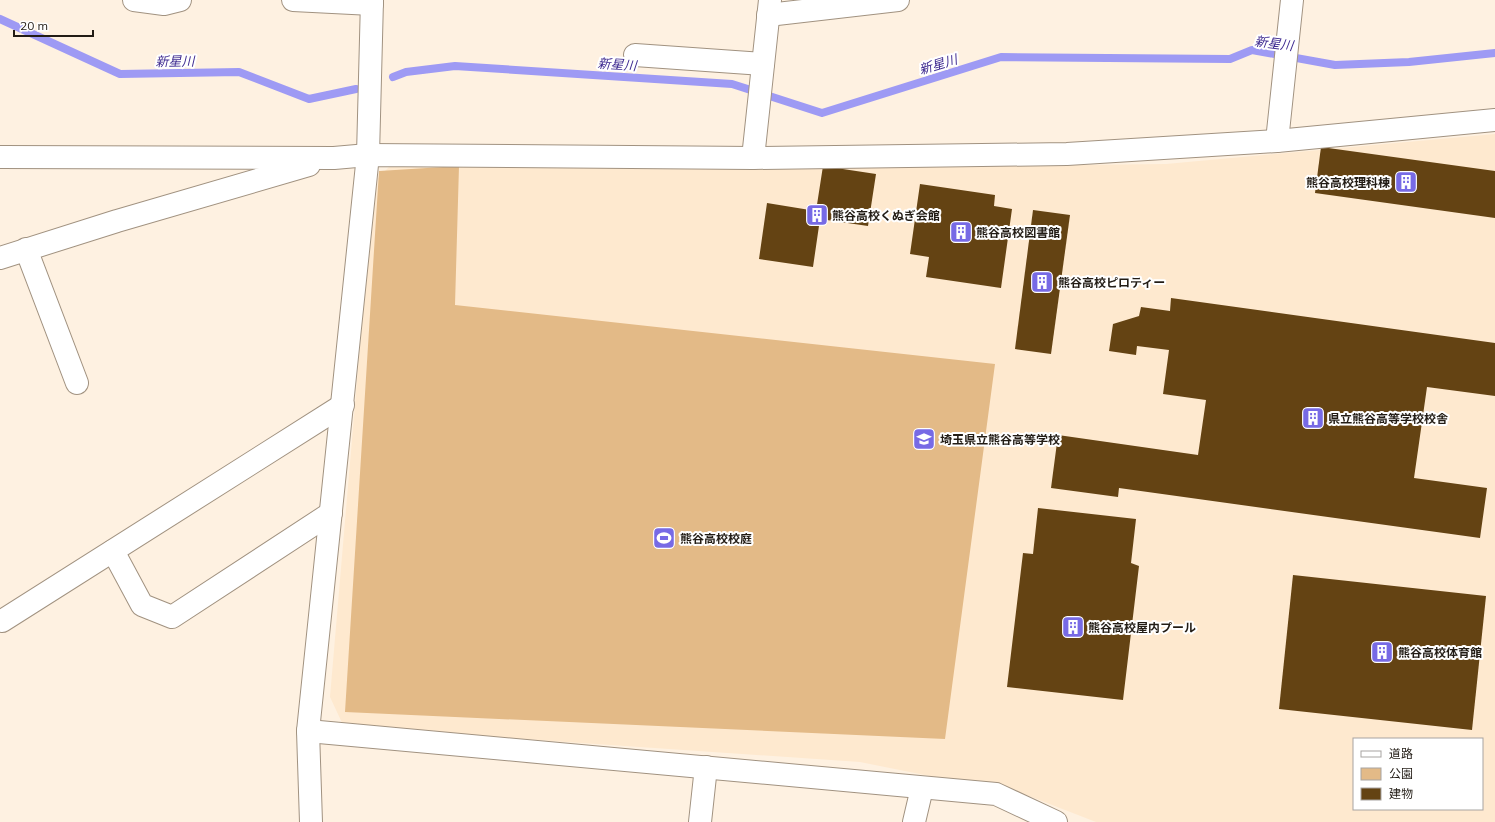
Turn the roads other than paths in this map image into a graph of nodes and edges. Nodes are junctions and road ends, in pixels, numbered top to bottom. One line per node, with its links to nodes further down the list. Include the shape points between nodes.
1 (134, 0): 2 (street, via 164,4)
2 (180, 0)
3 (293, 0): 6 (street)
4 (898, 0): 7 (street)
5 (1292, 0): 11 (street)
6 (372, 2): 12 (street)
7 (769, 7): 9 (street)
8 (635, 55): 9 (street)
9 (762, 69): 15 (street)
10 (1495, 120): 11 (street)
11 (1277, 141): 15 (street, via 1067,154)
12 (368, 155): 14 (street); 15 (street); 19 (street)
13 (0, 157): 14 (street)
14 (334, 158): 16 (street)
15 (753, 158)
16 (26, 250): 17 (street); 18 (street)
17 (0, 258)
18 (77, 383)
19 (343, 405): 20 (street); 21 (street)
20 (331, 513): 21 (street, via 172,617 142,605); 23 (street)
21 (113, 551): 22 (street)
22 (2, 621)
23 (308, 731): 24 (street); 26 (street)
24 (706, 767): 25 (street); 27 (street)
25 (922, 788): 28 (street); 29 (street, via 996,794)
26 (311, 822)
27 (700, 822)
28 (914, 822)
29 (1056, 822)

